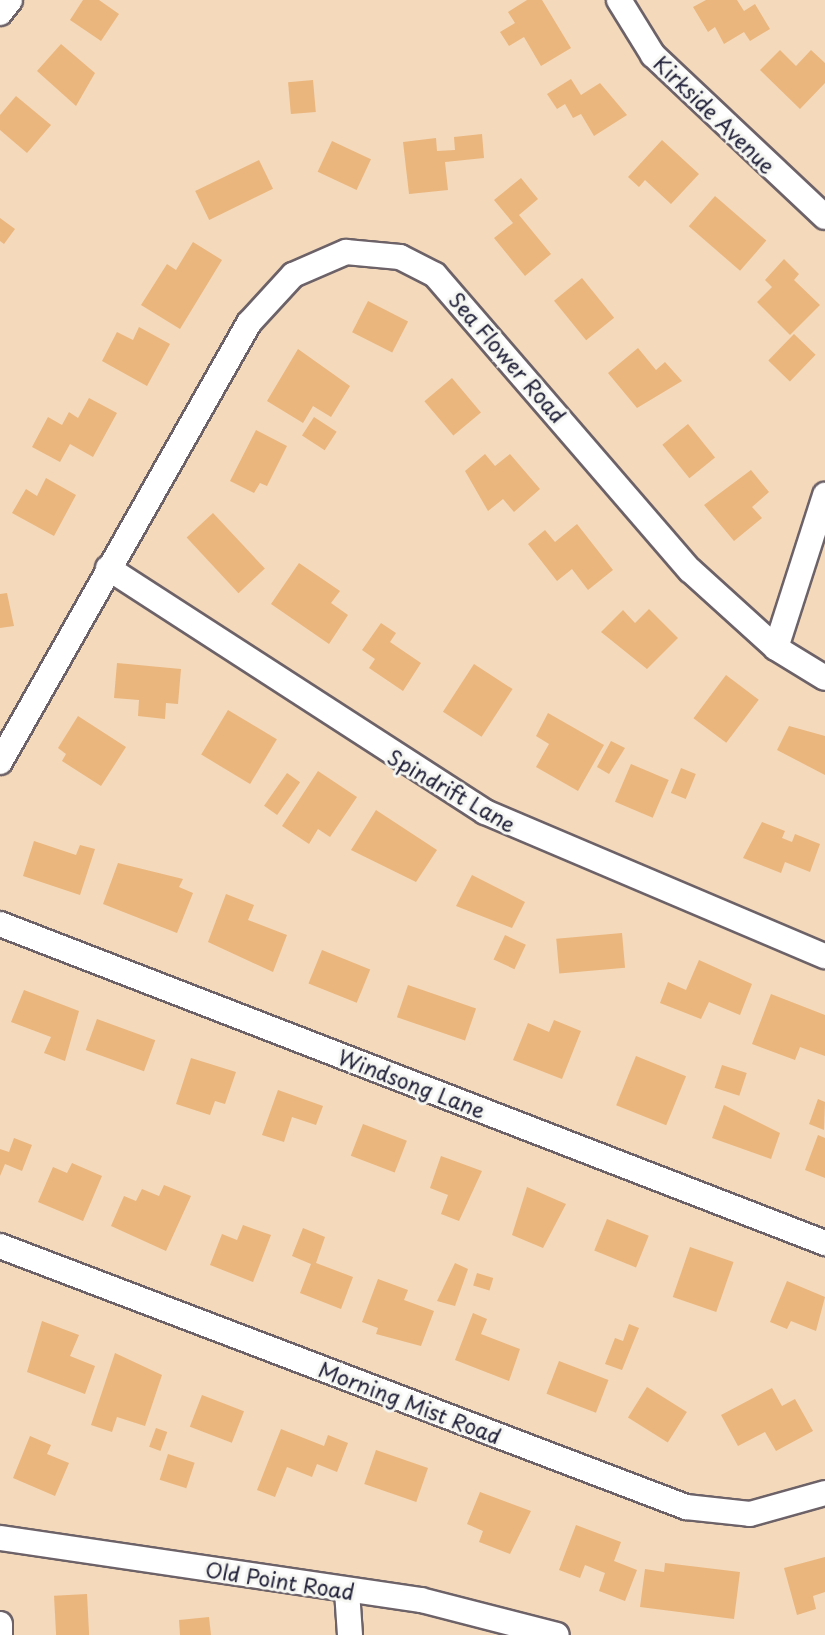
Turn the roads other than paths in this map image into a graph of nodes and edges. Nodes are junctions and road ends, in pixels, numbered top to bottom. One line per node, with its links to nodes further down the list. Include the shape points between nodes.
1 (10, 0): 3 (street)
2 (619, 0): 4 (street, Kirkside Avenue, via 653,55)
3 (0, 13)
4 (825, 217)
5 (825, 495): 7 (street)
6 (108, 568): 7 (street, Sea Flower Road, via 266,299 310,264 346,252 373,251 424,269 466,305 690,570); 9 (street, Sea Flower Road); 12 (street, Spindrift Lane, via 485,812)
7 (776, 649): 8 (street, Sea Flower Road)
8 (825, 678)
9 (10, 723): 10 (street, Sea Flower Road)
10 (0, 762)
11 (0, 924): 13 (street, Windsong Lane)
12 (825, 956)
13 (825, 1243)
14 (0, 1246): 15 (street, Morning Mist Road, via 686,1507 771,1512)
15 (825, 1493)
16 (0, 1538): 17 (street, Old Point Road)
17 (347, 1591): 20 (street); 21 (street, Old Point Road, via 421,1601)
18 (0, 1624): 19 (street)
19 (1, 1635)
20 (350, 1635)
21 (557, 1635)

